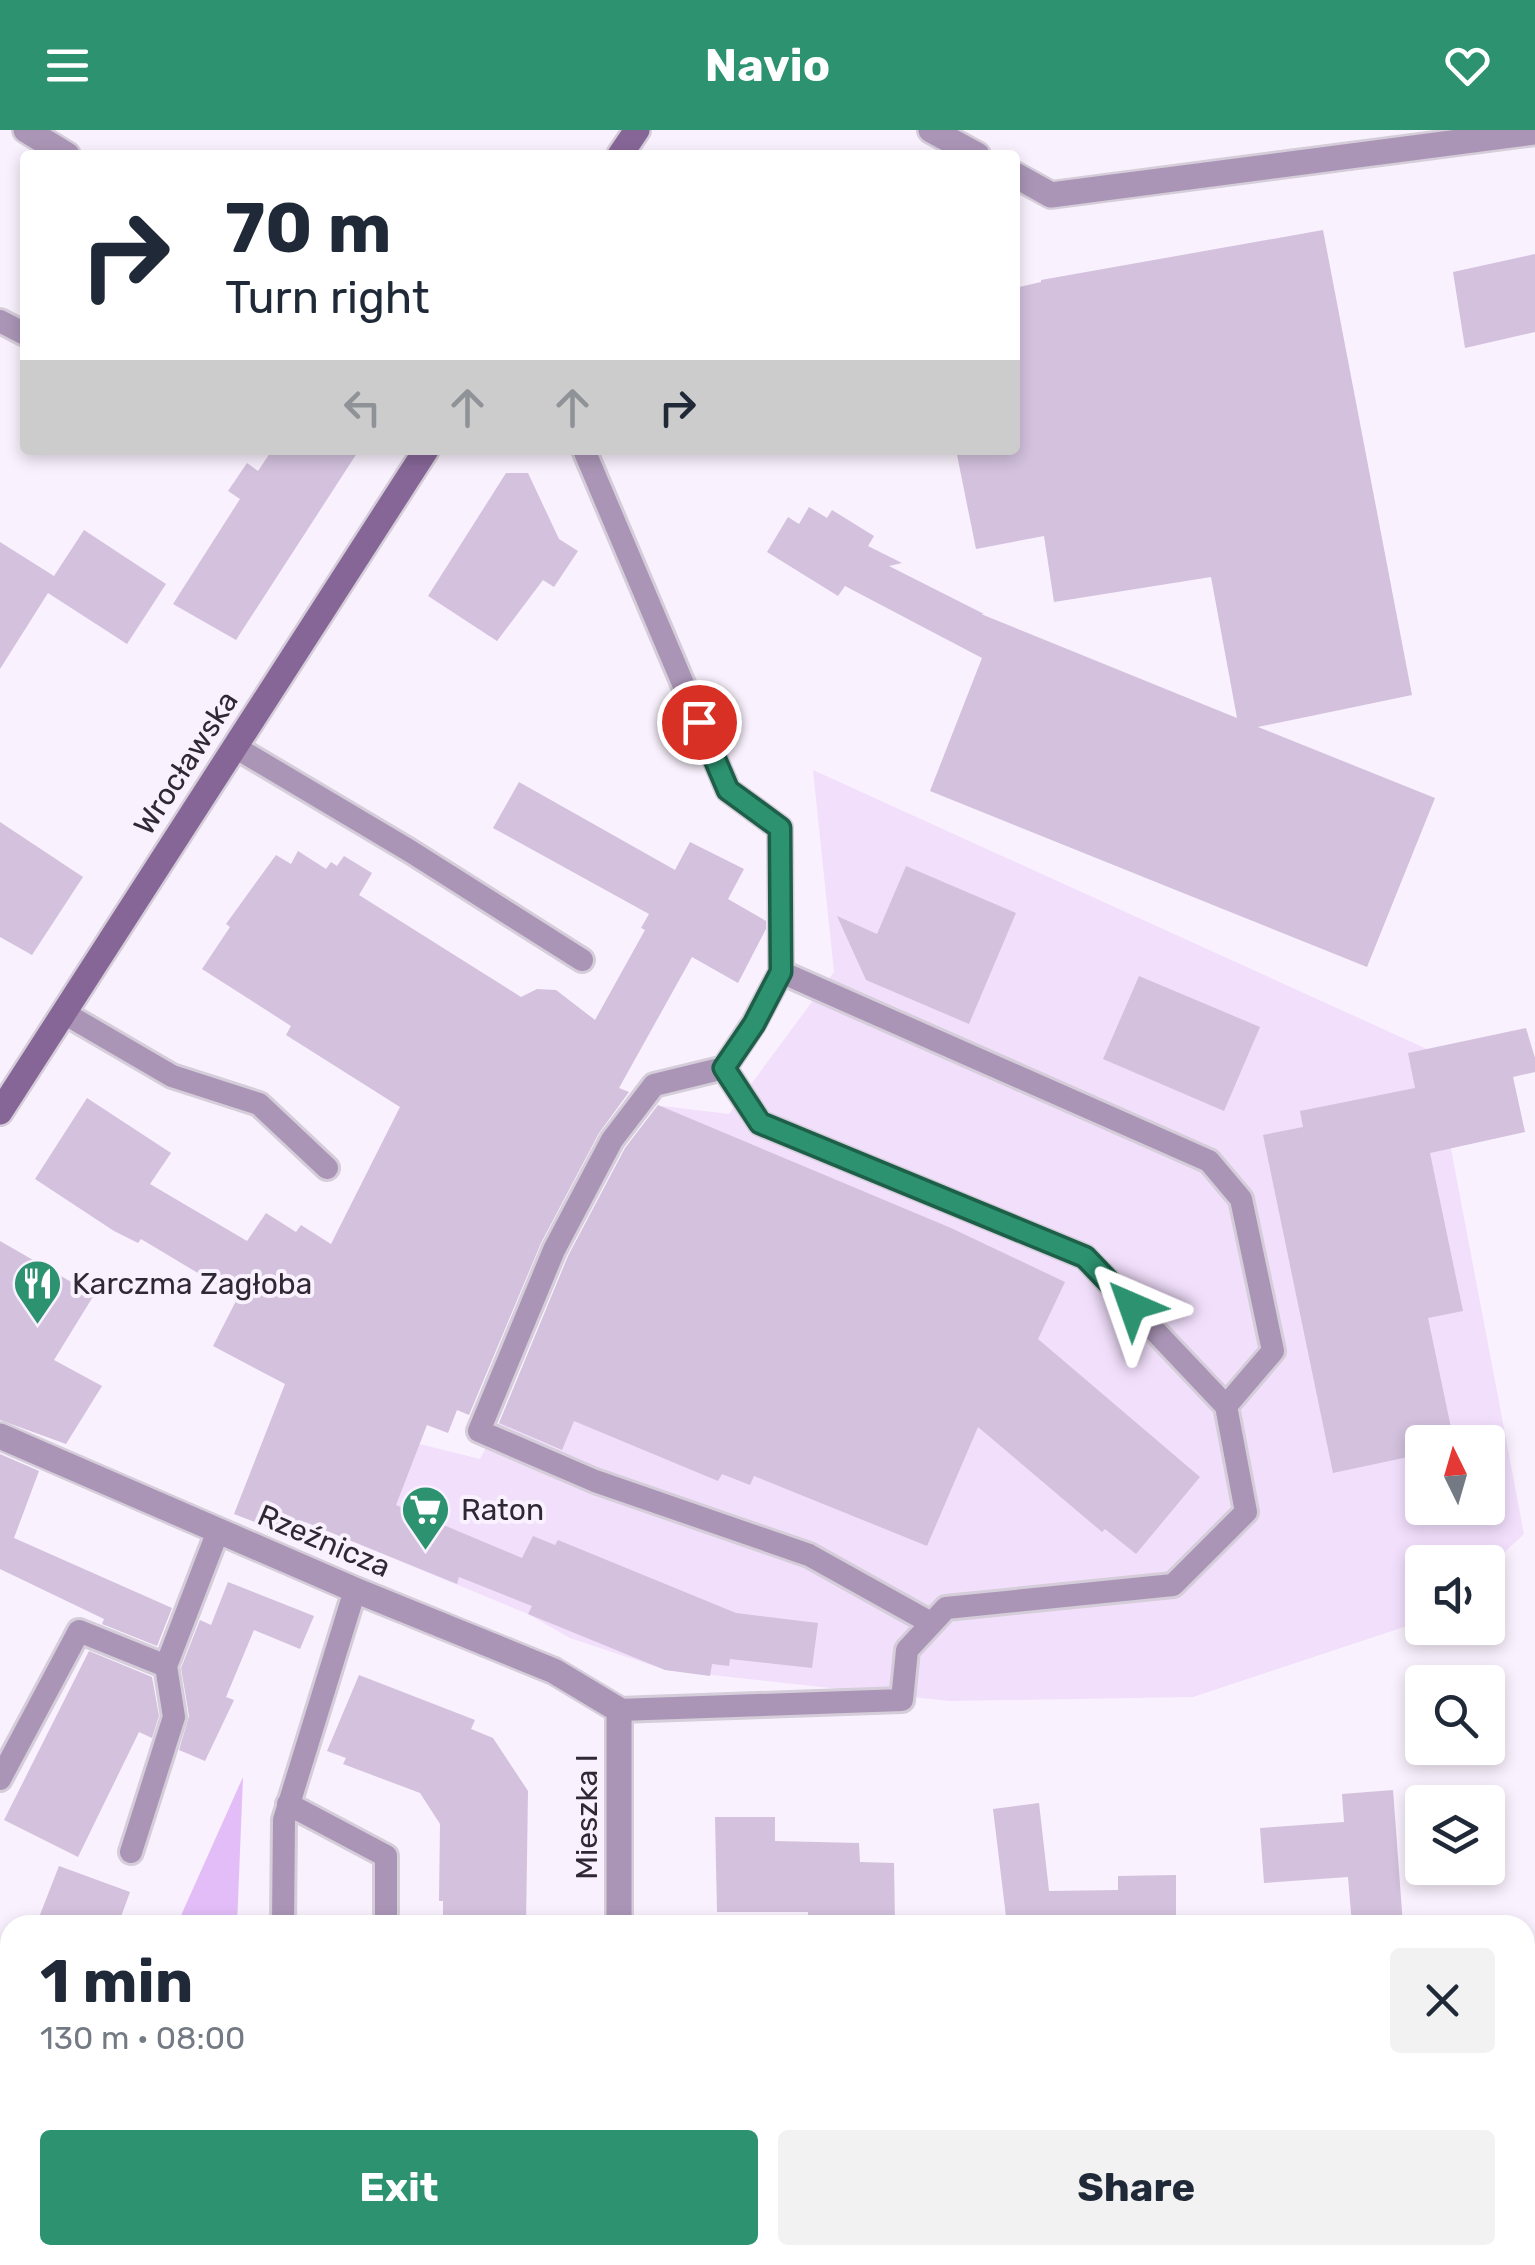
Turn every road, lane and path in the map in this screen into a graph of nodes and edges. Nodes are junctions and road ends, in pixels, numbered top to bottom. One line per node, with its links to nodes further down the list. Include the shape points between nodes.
1 (26, 130): 4 (street)
2 (931, 130): 5 (street)
3 (1535, 132): 6 (street, via 1051,195)
4 (59, 150)
5 (969, 150)
6 (1020, 178)
7 (423, 455): 9 (main road, Wrocławska)
8 (586, 455): 11 (lane, via 728,790 780,828)
9 (235, 747): 10 (lane); 12 (main road, Wrocławska)
10 (582, 960)
11 (781, 972): 13 (lane); 16 (lane, via 1209,1161 1241,1200 1273,1351)
12 (64, 1013): 14 (main road, Wrocławska); 15 (lane, via 172,1076 258,1104)
13 (724, 1068): 16 (lane, via 760,1123 1085,1257); 20 (lane, via 654,1085 612,1140 554,1250 479,1430 594,1480 809,1555)
14 (0, 1112)
15 (326, 1168)
16 (1226, 1406): 20 (lane, via 1246,1512 1173,1585 946,1608)
17 (0, 1436): 18 (street, Rzeźnicza)
18 (218, 1531): 19 (street, Rzeźnicza); 21 (lane)
19 (354, 1590): 22 (street, Rzeźnicza, via 554,1671); 24 (lane)
20 (931, 1623): 22 (lane, via 907,1650 902,1700)
21 (166, 1666): 23 (lane, via 78,1631); 25 (lane, via 174,1717)
22 (619, 1710): 28 (street, Mieszka I)
23 (0, 1779)
24 (288, 1804): 26 (lane); 27 (lane, via 386,1856)
25 (131, 1852)
26 (283, 1915)
27 (386, 1915)
28 (619, 1915)

